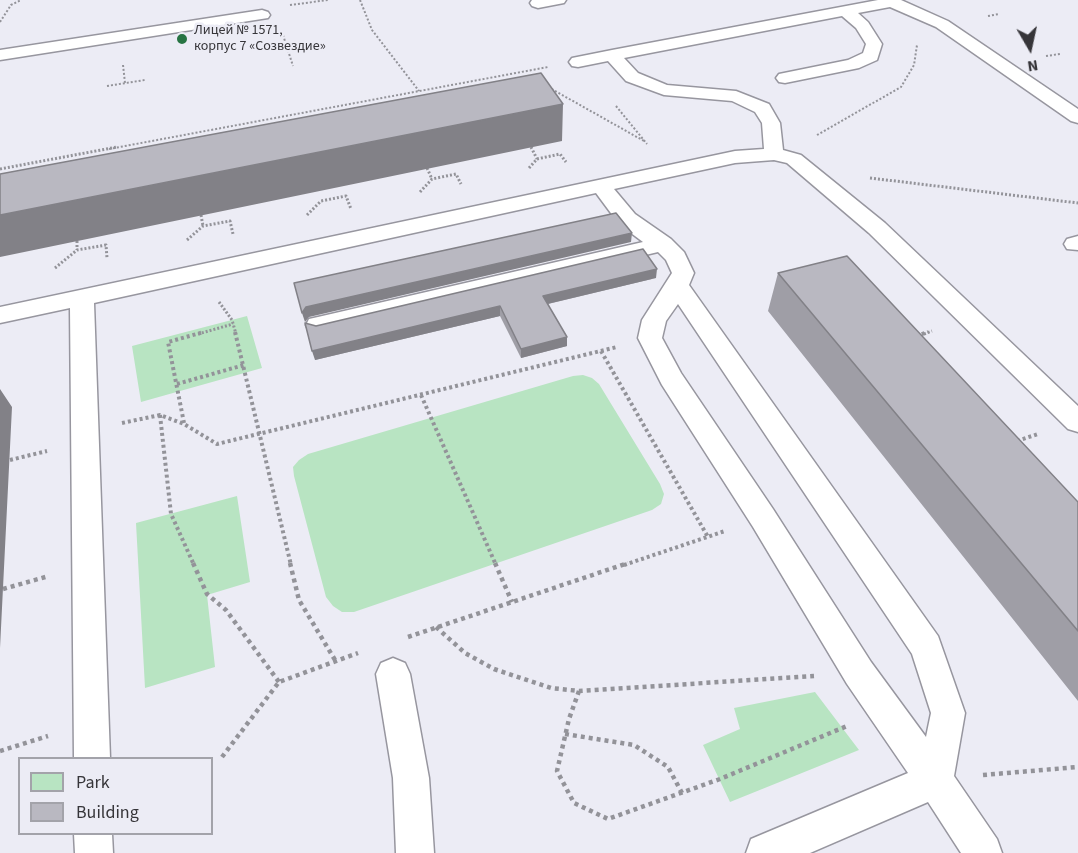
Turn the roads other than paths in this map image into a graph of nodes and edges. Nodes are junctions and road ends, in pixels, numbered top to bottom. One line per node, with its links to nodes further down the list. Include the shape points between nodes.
1 (558, 0): 3 (lane)
2 (889, 1): 4 (lane); 10 (lane, via 942,24)
3 (538, 3)
4 (846, 10): 7 (lane); 9 (lane, via 874,44 871,56 853,64)
5 (262, 15): 6 (lane)
6 (0, 55)
7 (612, 55): 8 (lane); 11 (lane, via 632,77 664,90 736,96 762,108 771,123)
8 (578, 62)
9 (785, 78)
10 (1078, 117)
11 (774, 154): 12 (lane, via 735,158); 18 (lane, via 794,159 877,228)
12 (601, 186): 13 (lane, via 627,219); 15 (lane)
13 (663, 244): 14 (lane, via 676,257 683,273); 17 (lane)
14 (677, 285): 21 (lane, via 926,647 948,713); 21 (lane, via 654,320 650,338 671,378 860,673)
15 (82, 297): 16 (lane); 20 (lane)
16 (0, 315)
17 (318, 325)
18 (1077, 422)
19 (381, 662): 24 (lane, via 411,778)
20 (92, 757)
21 (935, 780): 25 (lane); 26 (lane)
22 (93, 835): 23 (lane)
23 (94, 853)
24 (415, 853)
25 (765, 853)
26 (983, 853)

